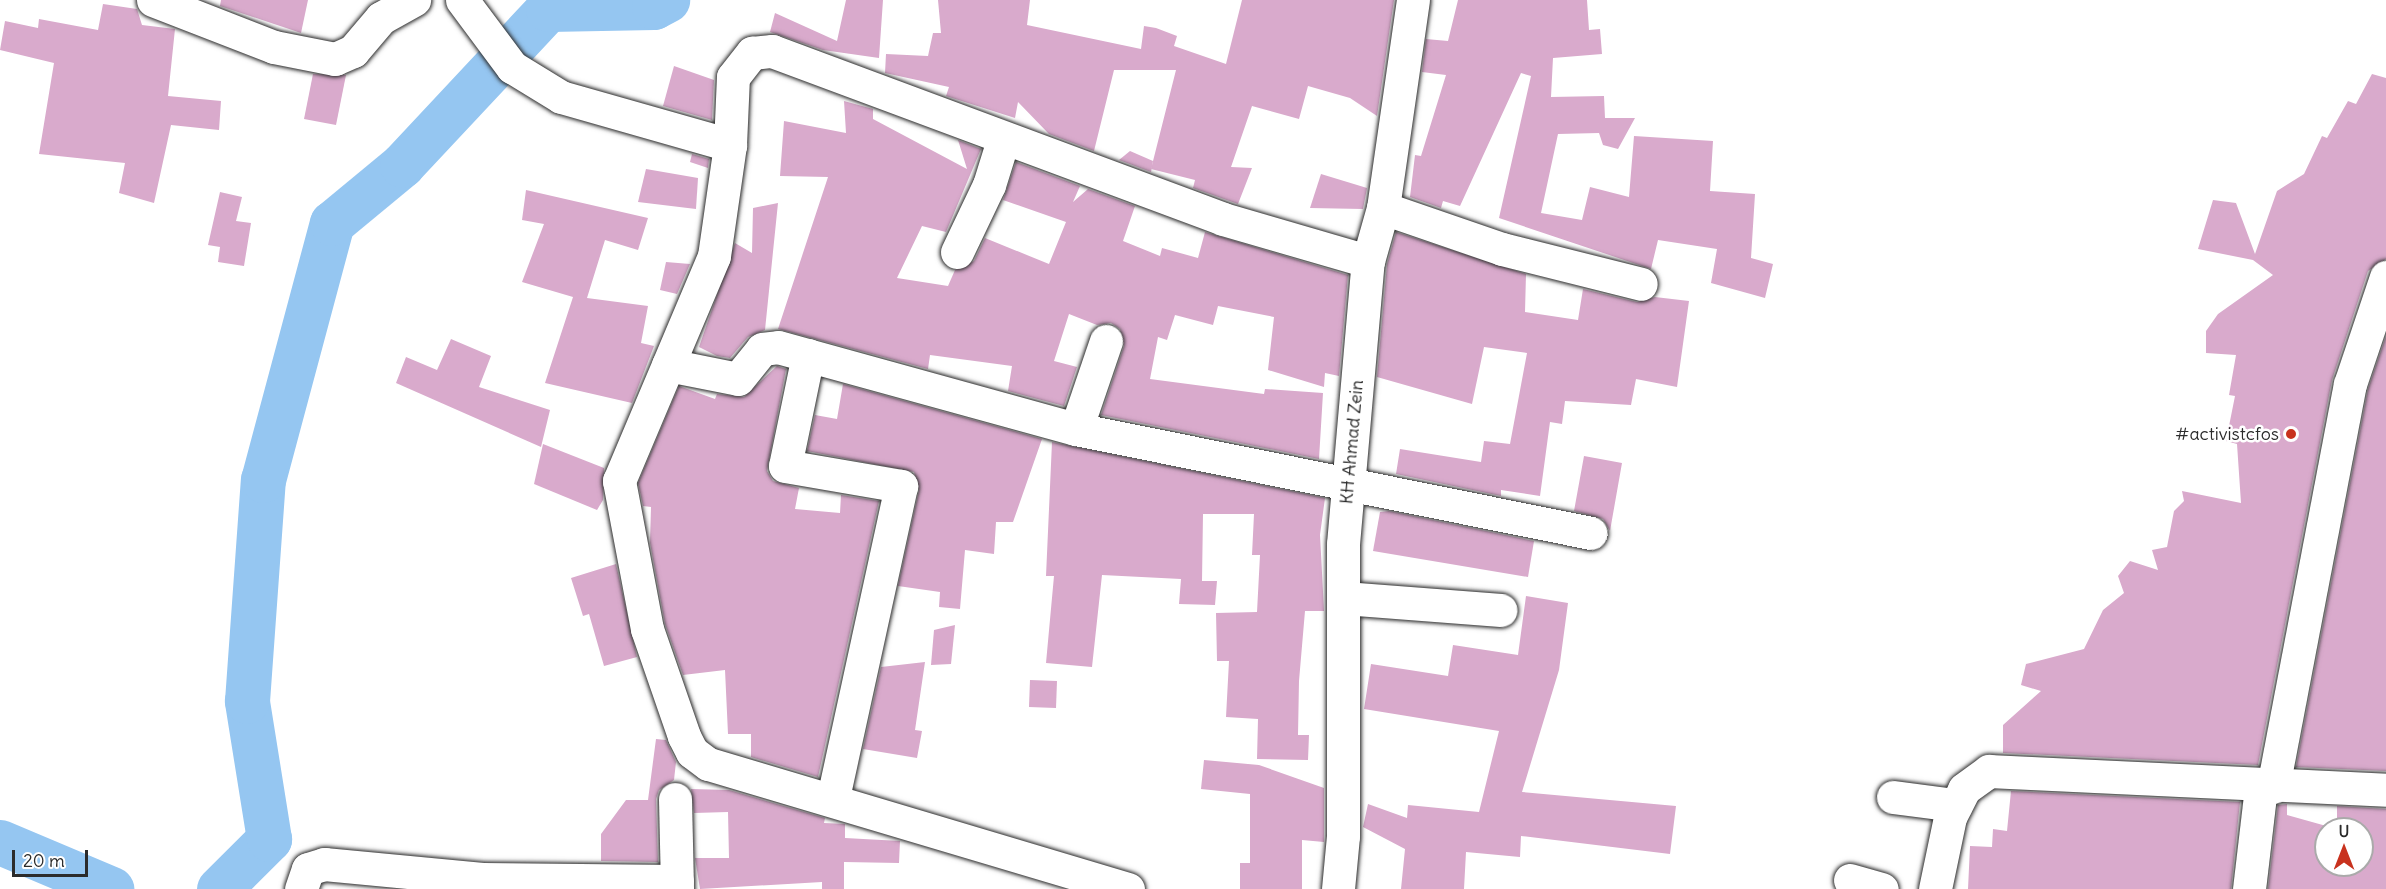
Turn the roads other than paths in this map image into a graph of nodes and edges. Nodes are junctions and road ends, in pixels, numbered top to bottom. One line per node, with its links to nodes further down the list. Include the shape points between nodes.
1 (153, 0): 2 (street, via 274,47 334,58 353,51 381,18)
2 (414, 0)
3 (1413, 0): 7 (street, KH Ahmad Zein)
4 (468, 6): 6 (street, via 512,67 584,107)
5 (1003, 140): 6 (street, via 772,51 752,54 732,78); 8 (street, via 989,185); 9 (street, via 1223,219)
6 (730, 145): 14 (street, via 714,256)
7 (1383, 208): 9 (street, KH Ahmad Zein); 11 (street, via 1502,249)
8 (957, 252)
9 (1368, 261): 16 (street, KH Ahmad Zein)
10 (2386, 277): 20 (street, via 2350,384)
11 (1641, 284)
12 (1106, 341): 15 (street)
13 (808, 355): 14 (street, via 769,346 738,379); 15 (street); 23 (street, via 785,466 901,486)
14 (668, 365): 23 (street, via 619,481 647,629 684,736 708,764)
15 (1076, 429): 16 (street)
16 (1348, 487): 17 (street); 18 (street, KH Ahmad Zein)
17 (1591, 533)
18 (1344, 598): 19 (street); 31 (street, KH Ahmad Zein)
19 (1501, 610)
20 (2267, 787): 21 (street); 25 (street, via 2017,768 1989,771 1964,789); 34 (street)
21 (2386, 790)
22 (1893, 797): 25 (street)
23 (833, 798): 30 (street)
24 (675, 799): 28 (street)
25 (1955, 805): 33 (street)
26 (1850, 880): 32 (street)
27 (482, 884): 28 (street); 29 (street, via 324,864 308,869)
28 (677, 885)
29 (301, 889)
30 (1128, 889)
31 (1338, 889)
32 (1882, 889)
33 (1935, 889)
34 (2249, 889)

